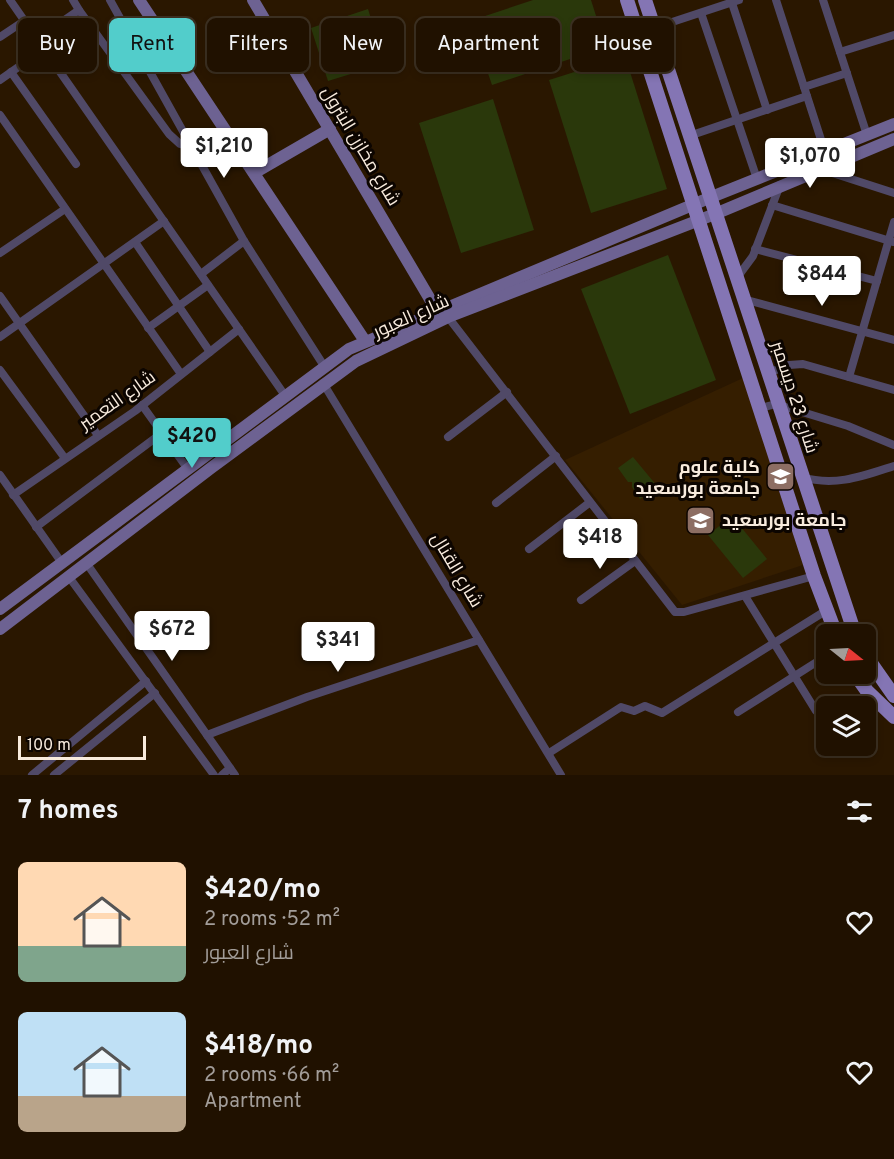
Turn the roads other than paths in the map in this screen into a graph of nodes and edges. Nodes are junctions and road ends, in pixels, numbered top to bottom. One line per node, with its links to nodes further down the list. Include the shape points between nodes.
1 (10, 0): 13 (street)
2 (73, 0): 11 (street)
3 (110, 0): 36 (street)
4 (139, 0): 40 (street)
5 (253, 0): 32 (street, شارع مخازن البترول)
6 (627, 0): 45 (main road, شارع 23 ديسمبر)
7 (645, 0): 15 (main road, شارع 23 ديسمبر)
8 (776, 0): 27 (street)
9 (823, 0): 20 (street)
10 (735, 1): 12 (street); 28 (street)
11 (79, 10): 14 (street); 36 (street, via 170,134 180,144)
12 (701, 13): 16 (street); 30 (street)
13 (22, 18)
14 (67, 18)
15 (651, 18)
16 (674, 22)
17 (18, 25): 19 (street)
18 (894, 34): 20 (street)
19 (0, 38)
20 (840, 52): 25 (street)
21 (18, 67): 22 (street)
22 (10, 72): 26 (street); 38 (street)
23 (60, 72): 50 (street)
24 (668, 72): 34 (main road, شارع 23 ديسمبر)
25 (847, 73): 27 (street); 33 (street)
26 (0, 80)
27 (805, 92): 28 (street); 37 (street)
28 (767, 110): 30 (street)
29 (0, 115): 47 (street)
30 (737, 120): 34 (street); 41 (street)
31 (894, 124): 33 (street, شارع العبور)
32 (330, 129): 40 (street); 66 (street, شارع مخازن البترول)
33 (867, 135): 37 (street, شارع العبور)
34 (689, 136): 44 (main road, شارع 23 ديسمبر)
35 (890, 143): 39 (street, شارع العبور)
36 (191, 147): 52 (street)
37 (825, 152): 41 (street, شارع العبور)
38 (76, 164)
39 (819, 169): 42 (street, شارع العبور); 43 (street)
40 (254, 173): 73 (street)
41 (757, 179): 44 (street, شارع العبور)
42 (781, 184): 46 (street); 48 (street, شارع العبور)
43 (894, 193)
44 (709, 198): 45 (street, شارع العبور); 48 (main road, شارع 23 ديسمبر)
45 (696, 204): 49 (main road, شارع 23 ديسمبر); 58 (street, شارع العبور)
46 (772, 206): 54 (street); 55 (street)
47 (65, 209): 56 (street); 57 (street)
48 (715, 214): 49 (street, شارع العبور); 60 (main road, شارع 23 ديسمبر)
49 (701, 219): 58 (street, شارع العبور); 86 (main road, شارع 23 ديسمبر)
50 (164, 222): 53 (street); 59 (street)
51 (894, 222): 54 (street)
52 (244, 241): 59 (street); 75 (street)
53 (135, 242): 57 (street); 65 (street)
54 (891, 242): 61 (street)
55 (756, 249): 60 (street); 61 (street)
56 (0, 253)
57 (103, 264): 67 (street); 68 (street)
58 (549, 272): 66 (street, شارع العبور)
59 (201, 274): 62 (street)
60 (736, 279): 64 (main road, شارع 23 ديسمبر)
61 (877, 281): 70 (street)
62 (208, 285): 65 (street); 69 (street)
63 (0, 296): 67 (street)
64 (743, 299): 70 (street); 78 (main road, شارع 23 ديسمبر)
65 (179, 306): 68 (street); 74 (street)
66 (443, 314): 73 (street, شارع العبور); 80 (street, شارع العبور); 82 (street)
67 (19, 323): 71 (street); 88 (street)
68 (148, 328): 77 (street)
69 (239, 329): 74 (street, شارع التعمير); 83 (street)
70 (862, 331): 72 (street); 79 (street)
71 (0, 337)
72 (894, 340)
73 (365, 341): 75 (street, شارع العبور)
74 (210, 352): 77 (street, شارع التعمير)
75 (324, 366): 83 (street, شارع العبور)
76 (0, 370): 92 (street)
77 (181, 374): 84 (street, شارع التعمير)
78 (768, 374): 79 (street, via 803,364); 85 (main road, شارع 23 ديسمبر)
79 (849, 377): 81 (street)
80 (323, 383): 93 (street, شارع العبور); 117 (street, شارع القنال)
81 (894, 390)
82 (507, 392): 89 (street); 91 (street)
83 (286, 397): 93 (street, شارع العبور)
84 (142, 405): 87 (street); 88 (street, شارع التعمير)
85 (778, 405): 86 (street); 90 (street); 97 (main road, شارع 23 ديسمبر)
86 (761, 408): 108 (main road, شارع 23 ديسمبر)
87 (162, 433): 95 (street); 103 (street)
88 (97, 434): 92 (street, شارع التعمير)
89 (448, 437)
90 (894, 445)
91 (556, 456): 101 (street); 102 (street)
92 (64, 457): 100 (street, شارع التعمير)
93 (207, 463): 95 (street, شارع العبور); 99 (street, شارع العبور)
94 (894, 466): 97 (street, via 842,481)
95 (188, 468): 98 (street, شارع العبور)
96 (0, 475): 100 (street)
97 (802, 477): 115 (main road, شارع 23 ديسمبر)
98 (176, 478): 99 (street, via 183,481); 106 (street, شارع العبور)
99 (184, 489): 107 (street, شارع العبور)
100 (13, 495): 103 (street)
101 (496, 503)
102 (589, 503): 104 (street); 105 (street)
103 (36, 527): 106 (street)
104 (529, 549)
105 (635, 561): 110 (street, via 671,609 680,613); 111 (street)
106 (62, 562): 112 (street, شارع العبور)
107 (87, 564): 109 (street, شارع العبور); 129 (street)
108 (814, 576): 110 (street); 113 (main road, شارع 23 ديسمبر)
109 (69, 577): 116 (street, شارع العبور); 122 (street)
110 (745, 596): 118 (street)
111 (581, 600)
112 (0, 609)
113 (827, 610): 114 (main road, شارع 23 ديسمبر); 118 (street)
114 (832, 624)
115 (852, 624)
116 (0, 629)
117 (479, 640): 129 (street); 130 (street, شارع القنال)
118 (773, 645): 121 (street); 130 (street, via 662,713 645,706 634,711 621,707)
119 (816, 662): 121 (street)
120 (876, 670): 125 (main road)
121 (793, 677): 126 (street); 127 (street)
122 (146, 681): 124 (street); 132 (street)
123 (862, 684): 128 (main road)
124 (155, 693): 133 (street); 134 (street)
125 (894, 696)
126 (816, 711)
127 (738, 712)
128 (894, 717)
129 (207, 735): 131 (street)
130 (549, 753): 136 (street, شارع القنال)
131 (232, 772): 135 (street)
132 (32, 775)
133 (54, 775)
134 (214, 775)
135 (222, 775)
136 (561, 775)

